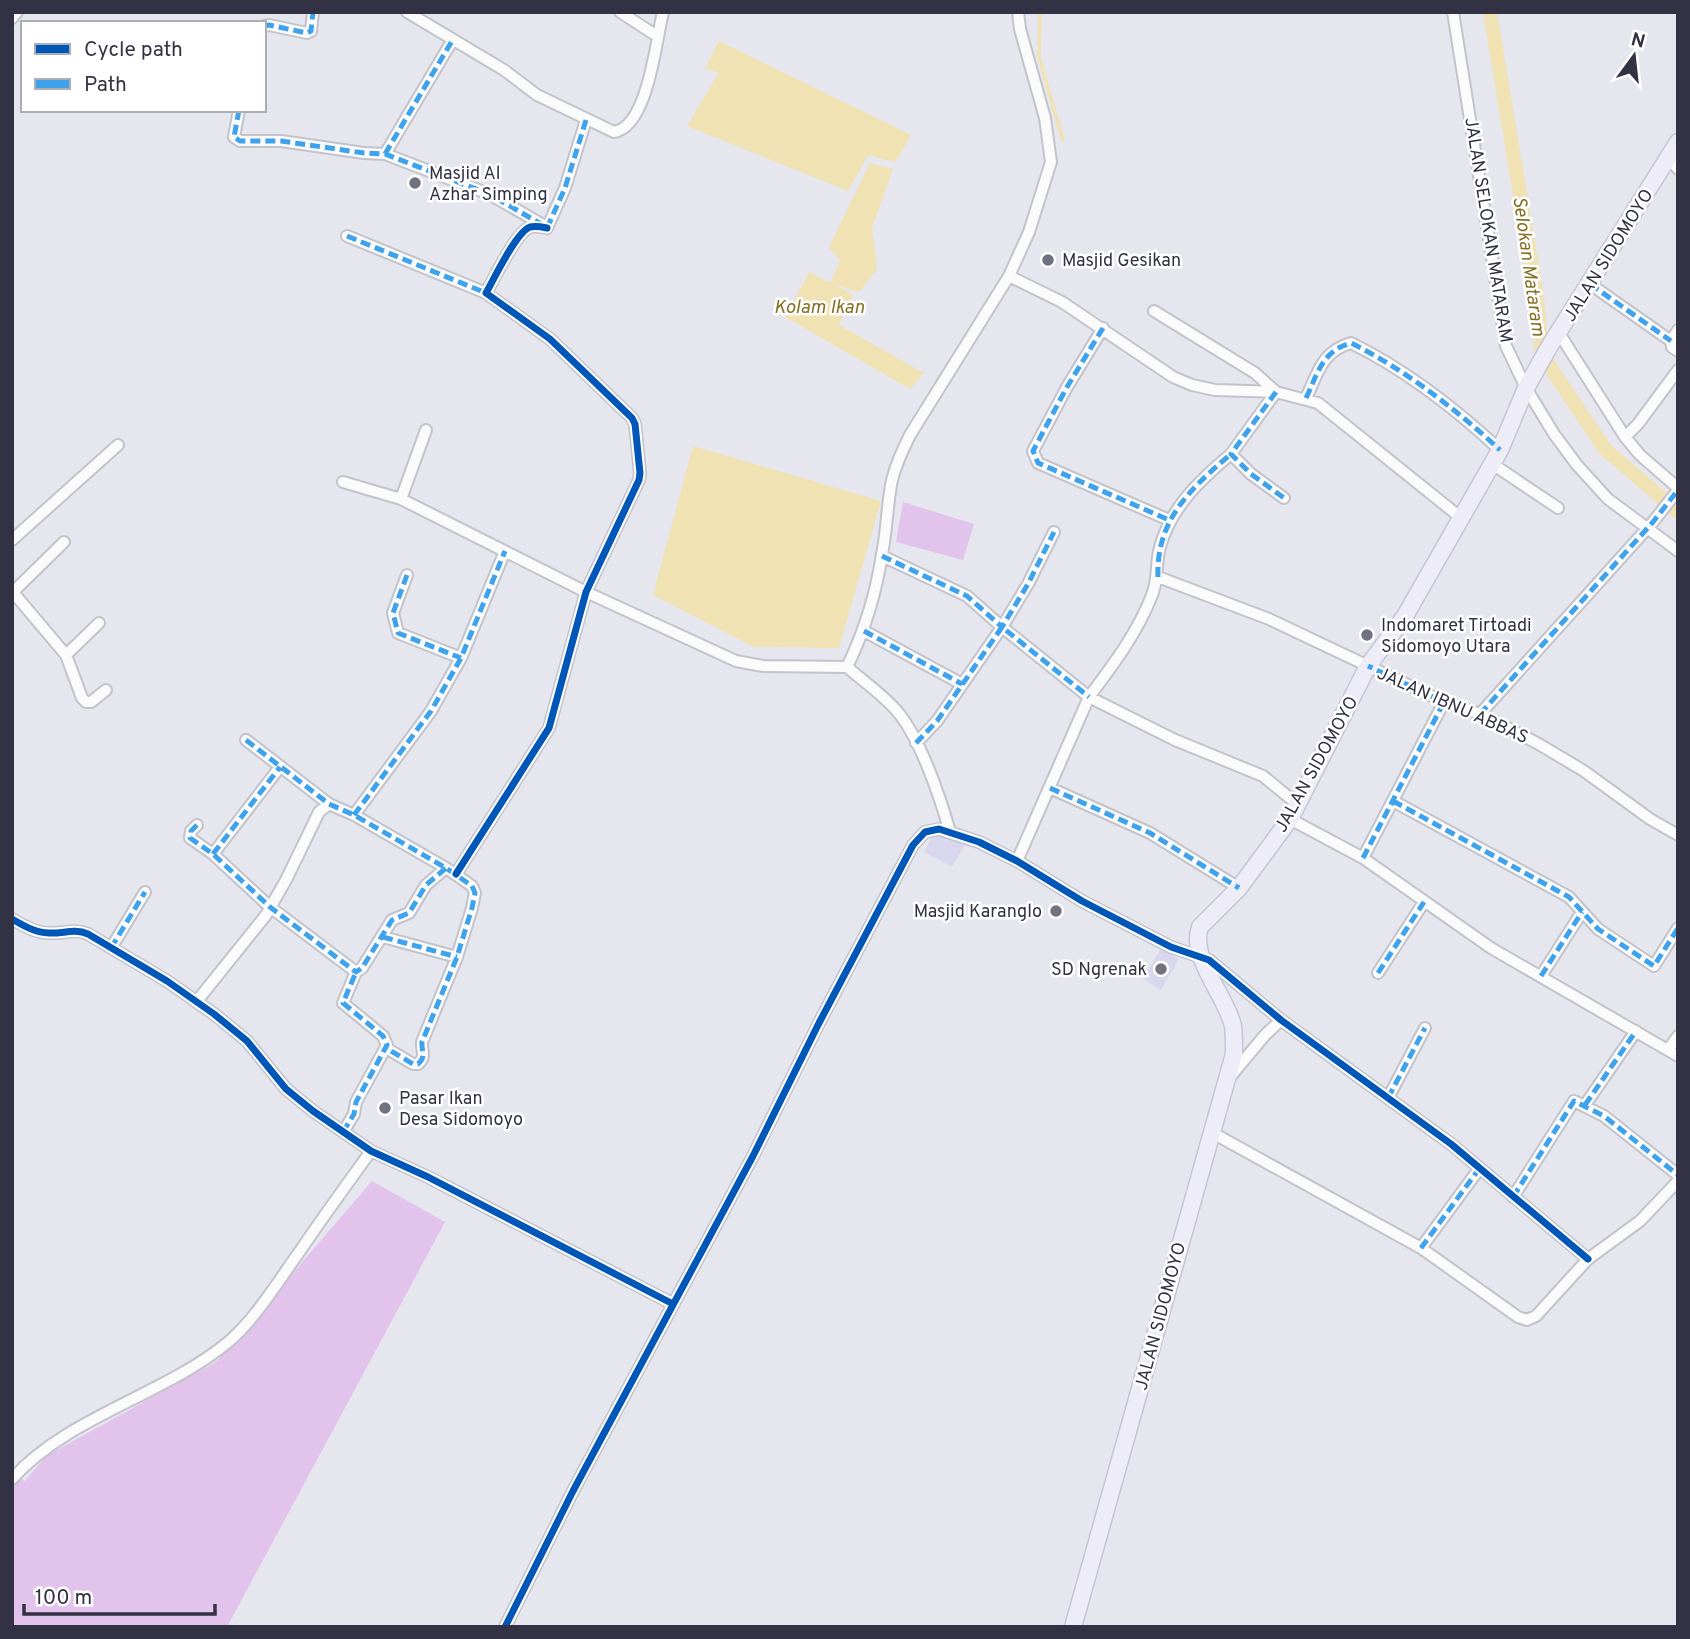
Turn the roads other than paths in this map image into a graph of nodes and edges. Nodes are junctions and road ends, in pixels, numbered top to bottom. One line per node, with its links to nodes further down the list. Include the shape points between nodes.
1 (17, 12): 8 (street)
2 (313, 12): 9 (street, via 307,33)
3 (407, 12): 11 (street)
4 (620, 12): 10 (street)
5 (663, 12): 10 (street)
6 (1018, 12): 19 (street, via 1049,135 1051,162 1029,232)
7 (1452, 12): 29 (street, JALAN SELOKAN MATARAM, via 1506,346)
8 (12, 18)
9 (266, 25)
10 (657, 36): 13 (street, via 649,85 626,127 614,132)
11 (452, 41): 13 (street); 15 (street)
12 (239, 112): 15 (street, via 234,137 240,141 281,141)
13 (586, 120): 17 (street)
14 (1678, 142): 16 (main road, JALAN SIDOMOYO)
15 (385, 154): 17 (street, via 489,194)
16 (1673, 164): 20 (main road, JALAN SIDOMOYO)
17 (547, 228): 21 (street, via 527,229 517,239)
18 (347, 236): 21 (street)
19 (1009, 276): 23 (street); 50 (street, via 899,458)
20 (1590, 284): 25 (main road, JALAN SIDOMOYO); 26 (street)
21 (486, 293): 54 (street, via 550,339 635,424 639,480)
22 (1154, 311): 30 (street, via 1255,373)
23 (1103, 328): 30 (street, via 1173,377 1192,385); 43 (street, via 1032,451 1033,457 1063,475)
24 (1678, 330): 26 (street)
25 (1559, 333): 29 (main road, JALAN SIDOMOYO); 33 (street)
26 (1671, 341): 27 (street)
27 (1678, 351)
28 (1678, 370): 33 (street)
29 (1526, 388): 36 (main road, JALAN SIDOMOYO); 44 (street, JALAN SELOKAN MATARAM, via 1577,465 1608,499)
30 (1276, 392): 31 (street); 35 (street)
31 (1306, 398): 36 (street, via 1327,355 1351,343 1472,425); 42 (street, via 1329,410)
32 (426, 430): 40 (street)
33 (1625, 436): 38 (street)
34 (118, 445): 46 (street)
35 (1231, 454): 39 (street); 43 (street, via 1200,480)
36 (1496, 456): 41 (street); 42 (main road, JALAN SIDOMOYO)
37 (342, 482): 40 (street)
38 (1678, 489): 44 (street)
39 (1284, 498)
40 (401, 499): 48 (street)
41 (1558, 508)
42 (1460, 517): 60 (main road, JALAN SIDOMOYO, via 1405,616)
43 (1169, 520): 52 (street, via 1159,549)
44 (1650, 526): 49 (street, JALAN SELOKAN MATARAM); 66 (street)
45 (1054, 532): 56 (street)
46 (12, 540)
47 (64, 542): 53 (street)
48 (505, 551): 54 (street); 59 (street)
49 (1678, 551)
50 (882, 556): 56 (street, via 967,596); 57 (street)
51 (407, 575): 59 (street, via 393,613 398,633)
52 (1158, 577): 60 (street, JALAN IBNU ABBAS, via 1269,619); 64 (street, via 1139,625)
53 (13, 592): 58 (street)
54 (586, 592): 61 (street, via 749,665); 81 (street, via 548,728)
55 (99, 623): 58 (street)
56 (1002, 627): 62 (street); 64 (street)
57 (864, 631): 61 (street); 62 (street)
58 (66, 654): 63 (street, via 86,702)
59 (461, 658): 74 (street, via 431,711)
60 (1368, 666): 65 (street, JALAN IBNU ABBAS); 73 (main road, JALAN SIDOMOYO)
61 (848, 667): 68 (street, via 896,709)
62 (962, 684): 68 (street)
63 (106, 690)
64 (1089, 697): 70 (street); 73 (street, via 1175,740 1263,776)
65 (1444, 702): 66 (street, JALAN IBNU ABBAS); 71 (street)
66 (1479, 713): 77 (street, JALAN IBNU ABBAS, via 1584,771)
67 (246, 740): 69 (street)
68 (916, 743): 76 (street)
69 (280, 767): 72 (street); 78 (street)
70 (1050, 788): 80 (street); 82 (street, via 1150,833)
71 (1393, 801): 79 (street); 86 (street, via 1569,897)
72 (329, 804): 74 (street); 85 (street, via 319,812)
73 (1294, 811): 79 (street); 82 (main road, JALAN SIDOMOYO)
74 (355, 815): 81 (street)
75 (197, 825): 78 (street, via 190,838)
76 (950, 832): 80 (street); 115 (street, via 939,828 925,832 914,845)
77 (1678, 835)
78 (213, 854): 85 (street)
79 (1363, 858): 84 (street)
80 (1017, 862): 91 (street, via 1171,947)
81 (451, 871): 89 (street, via 426,885 409,913 392,920); 92 (street, via 474,893)
82 (1239, 888): 91 (main road, JALAN SIDOMOYO, via 1200,927)
83 (145, 892): 90 (street)
84 (1424, 902): 94 (street); 95 (street)
85 (270, 908): 93 (street); 96 (street)
86 (1582, 912): 88 (street, via 1598,929 1654,966); 95 (street)
87 (12, 919): 90 (street, via 39,932 82,931)
88 (1678, 928)
89 (383, 937): 92 (street); 93 (street)
90 (111, 948): 96 (street)
91 (1200, 956): 97 (street); 103 (main road, JALAN SIDOMOYO, via 1233,1025 1234,1054)
92 (457, 957): 101 (street, via 423,1037 421,1062 414,1065)
93 (356, 972): 101 (street, via 342,1003 383,1036)
94 (1378, 973)
95 (1541, 976): 99 (street)
96 (197, 1001): 106 (street, via 247,1041 286,1089)
97 (1281, 1020): 103 (street); 104 (street)
98 (1425, 1028): 104 (street)
99 (1636, 1031): 102 (street); 105 (street)
100 (1678, 1036): 102 (street)
101 (386, 1048): 106 (street)
102 (1673, 1053)
103 (1228, 1079): 107 (main road, JALAN SIDOMOYO)
104 (1388, 1098): 109 (street)
105 (1585, 1105): 110 (street); 112 (street, via 1574,1101 1569,1107)
106 (343, 1132): 108 (street)
107 (1210, 1132): 113 (street); 118 (main road, JALAN SIDOMOYO)
108 (372, 1151): 115 (street); 116 (street, via 229,1342 193,1367 71,1433)
109 (1479, 1169): 112 (street); 113 (street)
110 (1678, 1175)
111 (1678, 1181): 114 (street, via 1640,1221)
112 (1513, 1197): 114 (street)
113 (1422, 1248): 114 (street, via 1527,1320 1536,1316)
114 (1588, 1259)
115 (673, 1304): 117 (street)
116 (12, 1479)
117 (505, 1627)
118 (1073, 1627)

